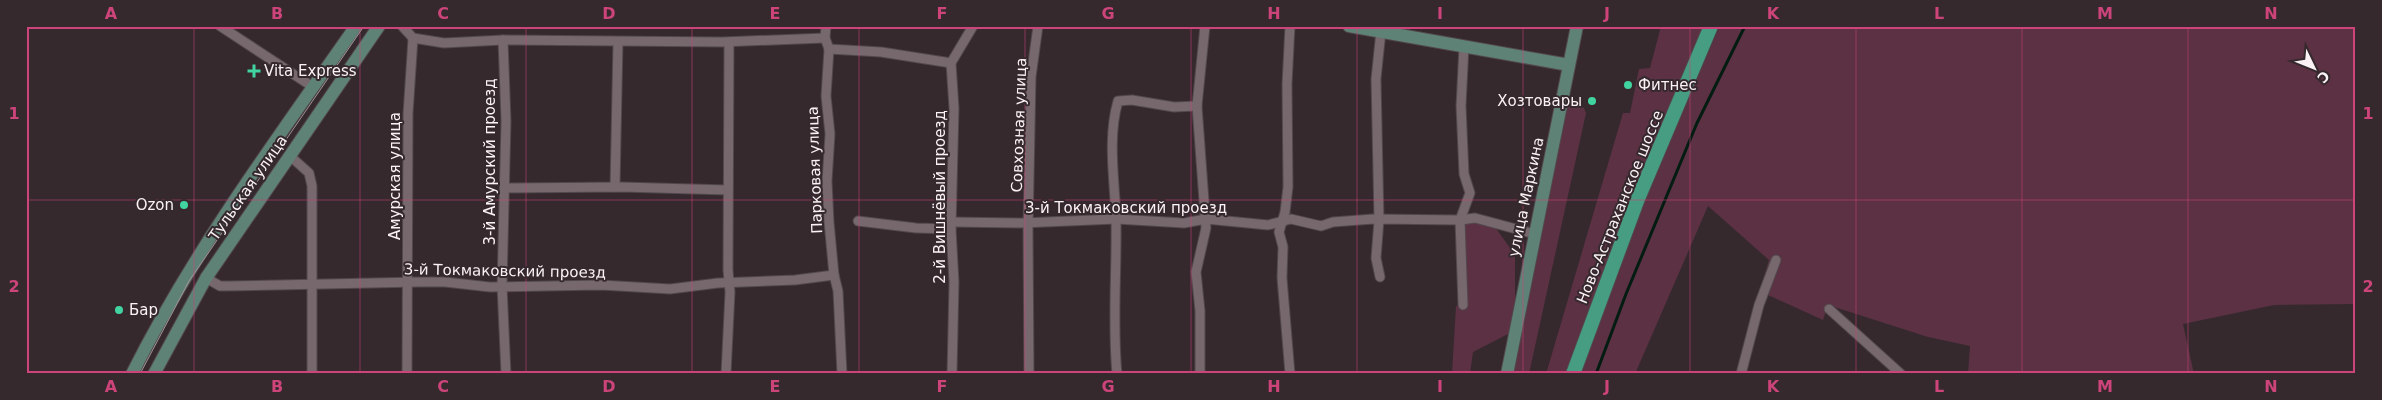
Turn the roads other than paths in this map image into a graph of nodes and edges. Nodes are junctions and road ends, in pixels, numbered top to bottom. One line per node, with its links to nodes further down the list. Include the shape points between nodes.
1 (220, 26): 23 (street)
2 (356, 26): 23 (street, Тульская улица)
3 (379, 26): 25 (street, Тульская улица)
4 (402, 26): 14 (street)
5 (826, 26): 15 (street, Парковая улица)
6 (973, 26): 21 (street)
7 (1038, 26): 35 (street, Совхозная улица, via 1031,76)
8 (1205, 26): 24 (street)
9 (1290, 26): 31 (street, via 1288,188)
10 (1349, 26): 13 (street)
11 (1577, 26): 22 (street, улица Маркина)
12 (1711, 26): 61 (main road, Ново-Астраханское шоссе, via 1637,201)
13 (1381, 31): 19 (street); 32 (street, via 1376,79)
14 (413, 38): 16 (street, via 444,43); 42 (street, Амурская улица, via 408,114)
15 (825, 38): 18 (street); 20 (street, Парковая улица)
16 (503, 40): 17 (street); 27 (street, 3-й Амурский проезд)
17 (618, 42): 18 (street); 26 (street)
18 (729, 42): 28 (street)
19 (1464, 46): 22 (street); 33 (street, via 1464,174 1470,193)
20 (829, 49): 21 (street, via 881,52); 39 (street, Парковая улица, via 827,181)
21 (951, 63): 36 (street, 2-й Вишнёвый проезд, via 954,108)
22 (1569, 64): 37 (street, улица Маркина)
23 (314, 87): 49 (street, Тульская улица, via 200,252)
24 (1197, 106): 29 (street, via 1174,107 1132,100 1118,102 1113,167); 30 (street)
25 (290, 156): 41 (street, Тульская улица); 44 (street, via 309,173 312,186)
26 (615, 187): 27 (street); 28 (street)
27 (505, 188): 45 (street, 3-й Амурский проезд)
28 (728, 190): 43 (street)
29 (1116, 219): 30 (street, 3-й Токмаковский проезд, via 1184,223); 35 (street, 3-й Токмаковский проезд); 57 (street)
30 (1206, 219): 31 (street, 3-й Токмаковский проезд, via 1268,225); 58 (street, via 1196,272)
31 (1284, 220): 32 (street, 3-й Токмаковский проезд, via 1321,226 1333,222); 59 (street, via 1280,232)
32 (1379, 220): 33 (street, 3-й Токмаковский проезд); 40 (street, via 1376,258)
33 (1460, 220): 37 (street, 3-й Токмаковский проезд, via 1475,218); 46 (street)
34 (858, 221): 36 (street, 3-й Токмаковский проезд, via 916,228)
35 (1029, 221): 36 (street, 3-й Токмаковский проезд); 56 (street, Совхозная улица)
36 (952, 225): 55 (street, 2-й Вишнёвый проезд)
37 (1535, 234): 60 (street, улица Маркина)
38 (1776, 260): 62 (street, via 1759,305)
39 (834, 275): 43 (street, 3-й Токмаковский проезд); 54 (street, Парковая улица, via 838,291)
40 (1380, 277)
41 (206, 278): 44 (street, 3-й Токмаковский проезд, via 220,286); 48 (street, Тульская улица)
42 (408, 282): 44 (street, 3-й Токмаковский проезд); 45 (street, 3-й Токмаковский проезд); 51 (street, Амурская улица)
43 (728, 282): 45 (street, 3-й Токмаковский проезд, via 670,289 602,285); 53 (street)
44 (312, 284): 50 (street)
45 (502, 286): 52 (street, 3-й Амурский проезд)
46 (1463, 306)
47 (1829, 309): 63 (street)
48 (158, 372)
49 (132, 374)
50 (312, 374)
51 (407, 374)
52 (506, 374)
53 (726, 374)
54 (842, 374)
55 (952, 374)
56 (1029, 374)
57 (1117, 374)
58 (1200, 374)
59 (1290, 374)
60 (1507, 374)
61 (1573, 374)
62 (1741, 374)
63 (1901, 374)

